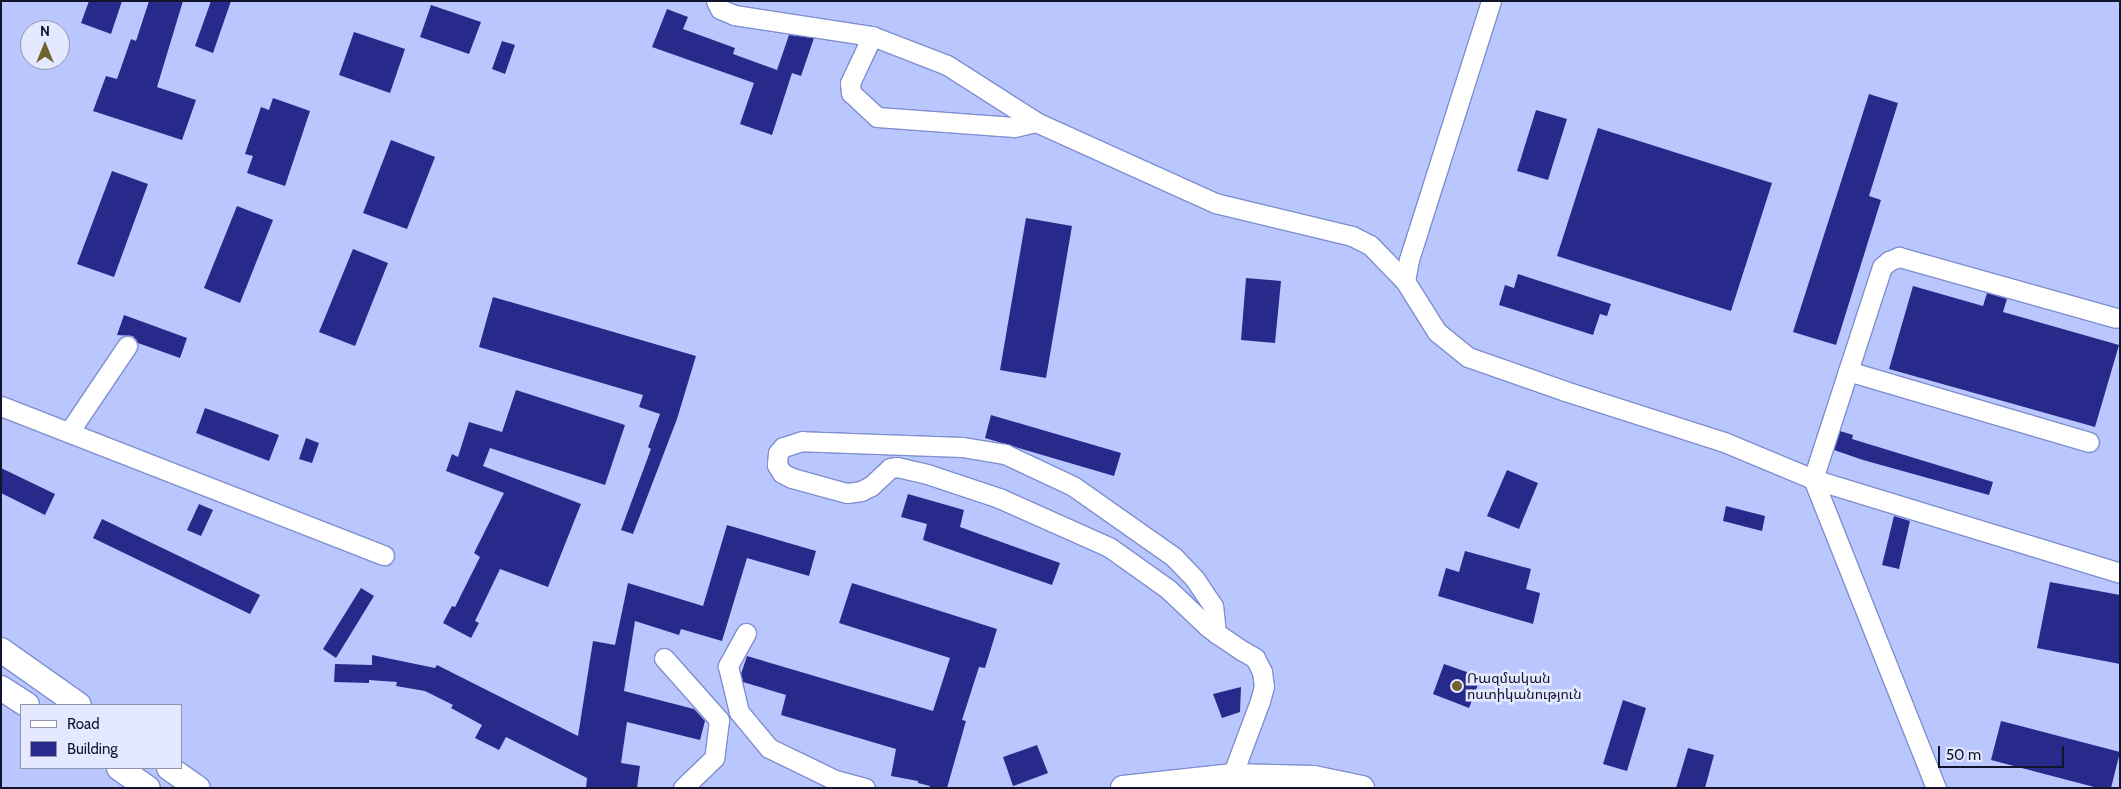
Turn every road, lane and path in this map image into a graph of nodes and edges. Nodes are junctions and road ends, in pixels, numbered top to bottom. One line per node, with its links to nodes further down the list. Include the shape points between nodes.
1 (716, 1): 3 (lane, via 720,9 734,15)
2 (1490, 1): 5 (lane, via 1409,259)
3 (872, 36): 4 (lane, via 947,66); 4 (lane, via 850,83 851,94 877,117 1014,127)
4 (1036, 122): 5 (lane, via 1215,203 1352,236 1370,245)
5 (1405, 281): 12 (lane, via 1437,332 1468,357 1724,442)
6 (2116, 318): 8 (lane, via 1900,257 1882,268)
7 (127, 346): 10 (lane)
8 (1848, 371): 11 (lane); 12 (lane)
9 (1, 406): 10 (lane)
10 (69, 432): 13 (lane)
11 (2089, 442)
12 (1813, 479): 14 (lane); 32 (lane)
13 (384, 555)
14 (2120, 573)
15 (746, 633): 29 (lane, via 728,666 739,712 769,748 835,780)
16 (1216, 633): 16 (lane, via 1168,589 1109,547 999,498 897,467 890,468 871,486 847,493 792,478 782,473 776,458 783,447 802,441 962,446 1005,454 1073,486 1174,557 1214,606); 24 (lane, via 1256,658 1264,686)
17 (1, 650): 21 (main road)
18 (664, 658): 28 (lane, via 719,720 714,758)
19 (1, 688): 20 (main road)
20 (25, 704)
21 (78, 704)
22 (121, 769): 26 (main road)
23 (170, 769): 27 (main road)
24 (1232, 776): 25 (main road); 31 (main road, via 1314,778)
25 (1156, 786): 30 (main road)
26 (148, 788)
27 (198, 788)
28 (683, 788)
29 (865, 788)
30 (1123, 788)
31 (1362, 788)
32 (1936, 788)

